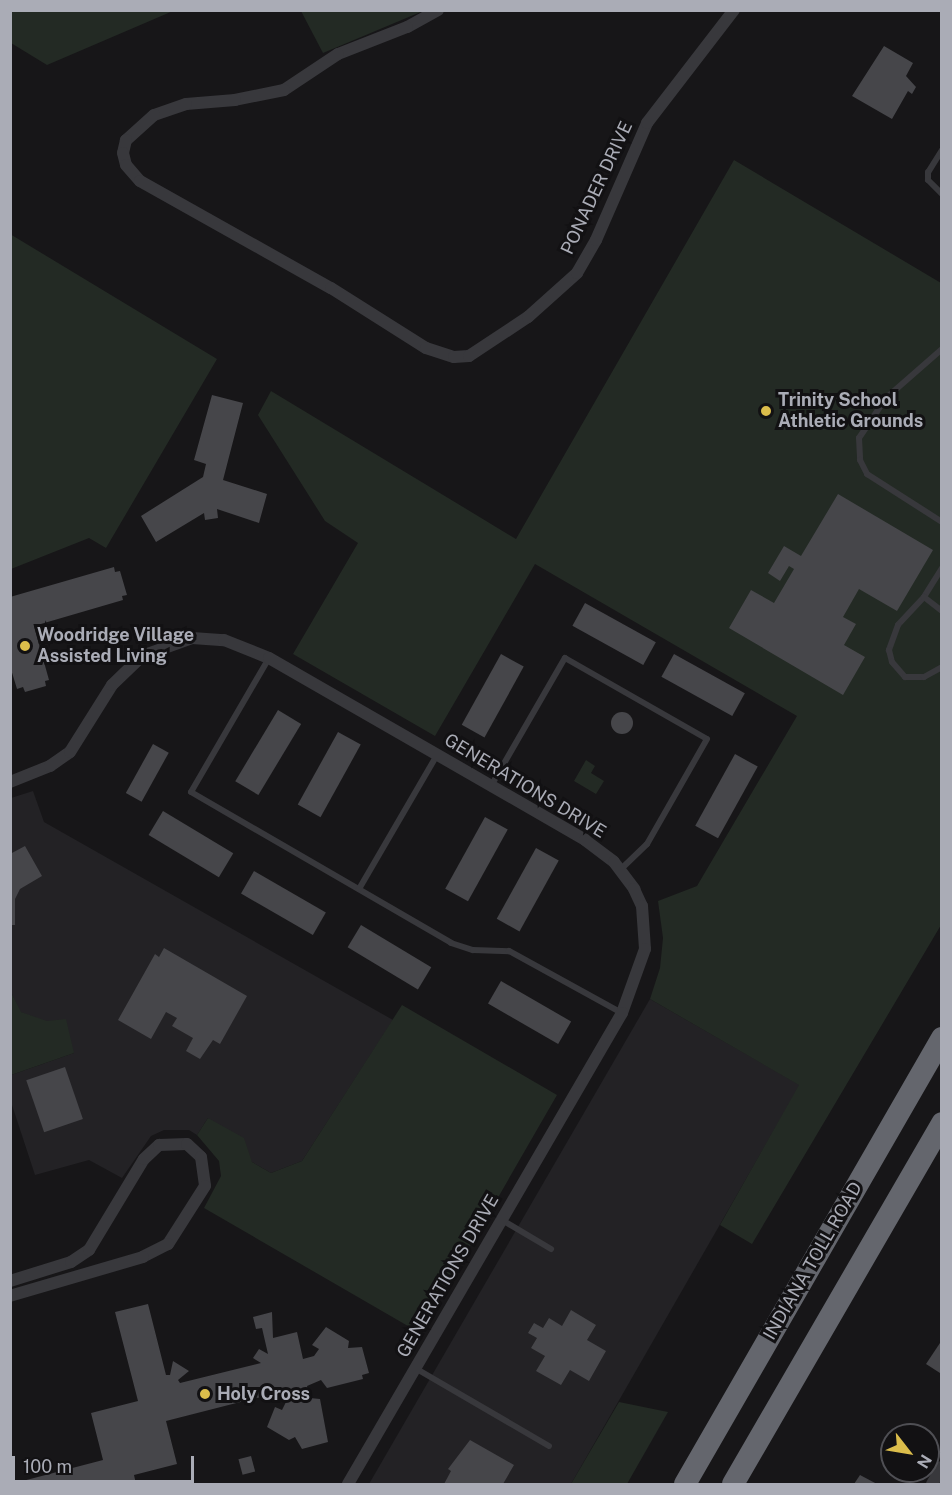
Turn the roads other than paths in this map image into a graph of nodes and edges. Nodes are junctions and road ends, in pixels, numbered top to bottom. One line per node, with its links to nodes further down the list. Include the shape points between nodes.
1 (438, 10): 2 (street, PONADER DRIVE, via 332,57 284,90 179,106 141,124 126,141 126,165 140,181 331,288 426,348 454,357 475,355 552,298 577,273 596,240 647,123)
2 (734, 10)
3 (942, 150): 4 (lane, via 928,172 928,180)
4 (942, 194)
5 (942, 348): 6 (lane, via 886,398 859,438 860,460 867,474)
6 (942, 522)
7 (942, 568): 8 (lane)
8 (924, 597): 9 (lane); 11 (lane, via 898,626 889,650 892,662 905,676 924,677)
9 (942, 611)
10 (269, 658): 12 (street, GENERATIONS DRIVE); 13 (street, GENERATIONS DRIVE, via 246,646 211,638 192,638 142,656 118,677 70,752 51,766); 16 (lane, via 191,792)
11 (942, 667)
12 (438, 755): 14 (street, GENERATIONS DRIVE); 16 (lane)
13 (10, 782)
14 (491, 787): 15 (street, GENERATIONS DRIVE, via 585,840); 15 (lane, via 566,658 706,739 647,844)
15 (621, 869): 17 (street, GENERATIONS DRIVE, via 642,906 645,928 641,968)
16 (359, 889): 17 (lane, via 451,943 473,950 509,951)
17 (621, 1013): 20 (street, GENERATIONS DRIVE)
18 (942, 1038): 28 (highway, INDIANA TOLL ROAD)
19 (942, 1124): 29 (highway)
20 (501, 1220): 21 (lane); 24 (street, GENERATIONS DRIVE)
21 (551, 1249)
22 (10, 1281): 23 (street, via 71,1262 89,1250 144,1159 159,1145 187,1144 201,1158 205,1186 168,1244 143,1257)
23 (10, 1296)
24 (416, 1368): 25 (lane); 27 (street, GENERATIONS DRIVE)
25 (549, 1446)
26 (942, 1467): 30 (street)
27 (348, 1485)
28 (685, 1485)
29 (734, 1485)
30 (932, 1485)

